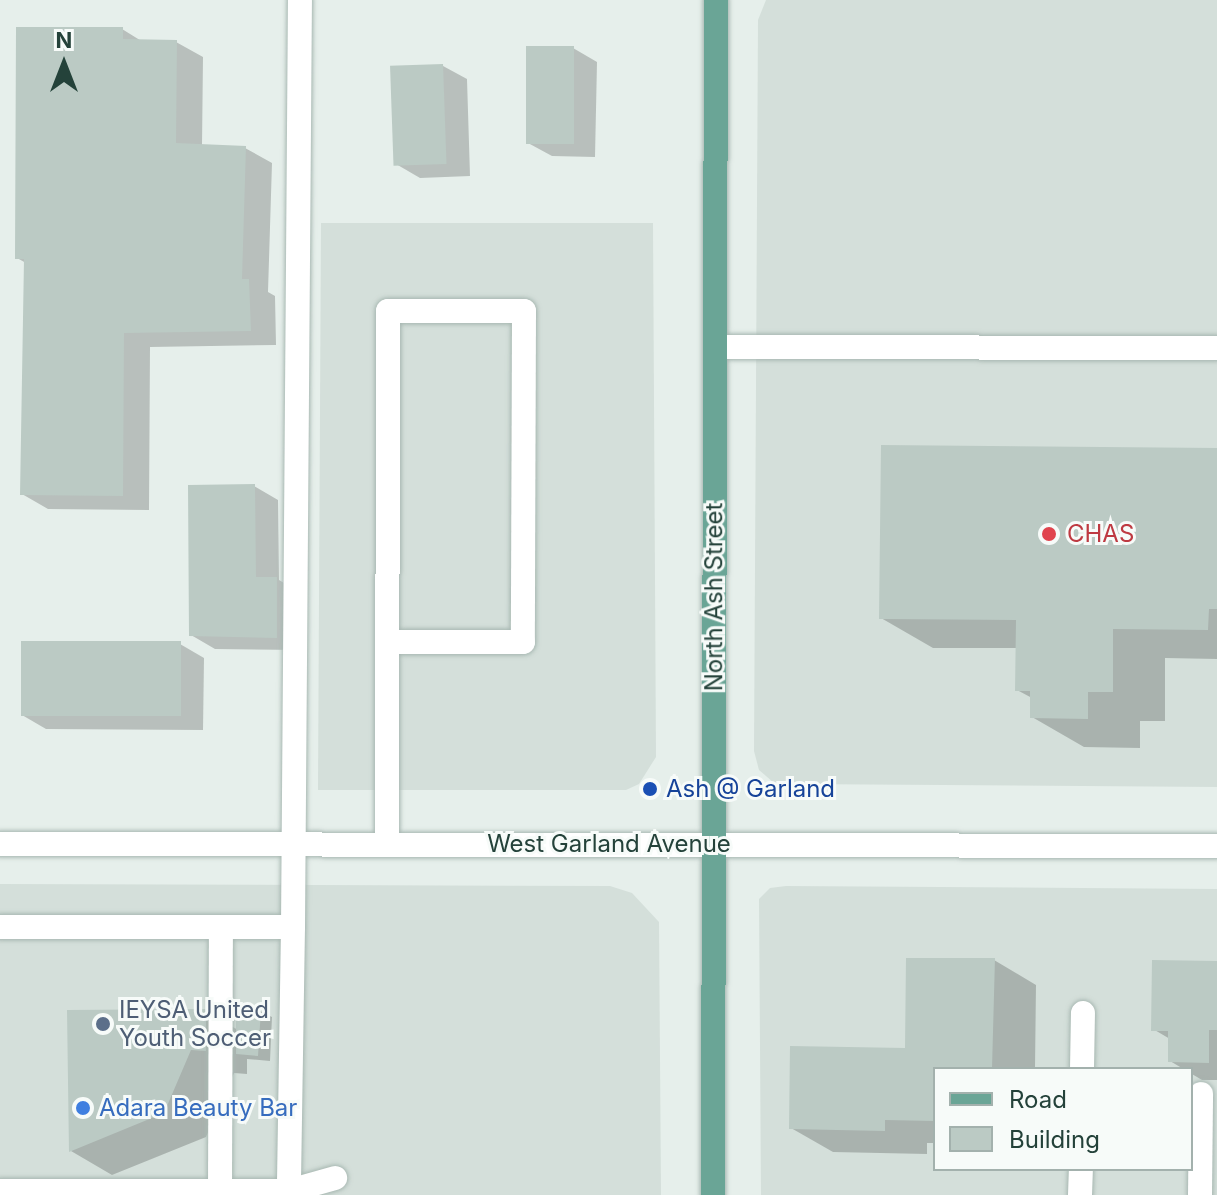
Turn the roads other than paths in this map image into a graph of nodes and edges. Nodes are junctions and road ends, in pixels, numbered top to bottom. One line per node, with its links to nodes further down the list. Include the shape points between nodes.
1 (300, 0): 8 (street)
2 (716, 0): 3 (main road, North Ash Street)
3 (715, 347): 4 (street); 7 (main road, North Ash Street)
4 (1217, 348)
5 (387, 642): 5 (street, via 388,311 524,311 523,642); 9 (street)
6 (0, 844): 8 (street, West Garland Avenue)
7 (713, 844): 9 (street, West Garland Avenue); 10 (street, West Garland Avenue); 22 (main road, North Ash Street)
8 (296, 845): 9 (street, West Garland Avenue); 13 (street)
9 (387, 845)
10 (1217, 846)
11 (0, 927): 12 (street)
12 (221, 927): 13 (street); 20 (street)
13 (293, 927): 21 (street)
14 (1083, 1013): 15 (street)
15 (1082, 1067)
16 (1201, 1094): 24 (street)
17 (1081, 1171): 23 (street)
18 (335, 1178): 21 (street)
19 (0, 1191): 20 (street)
20 (220, 1191): 21 (street)
21 (289, 1193)
22 (713, 1195)
23 (1080, 1195)
24 (1200, 1195)

